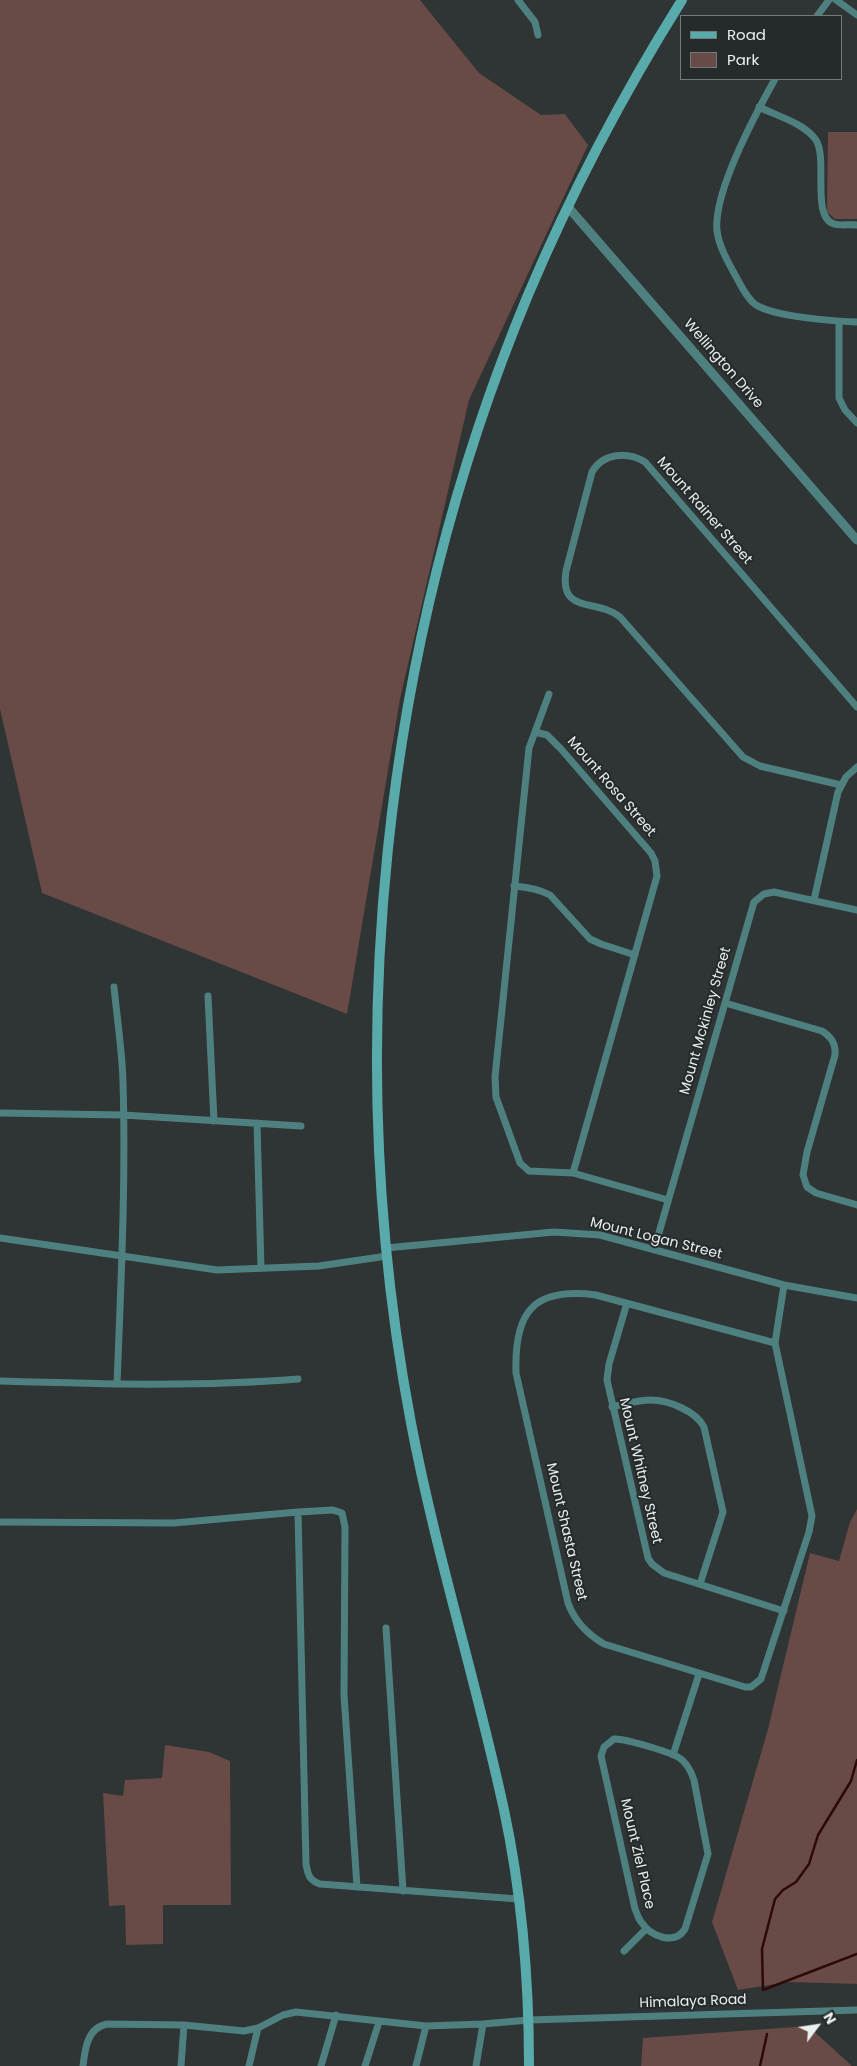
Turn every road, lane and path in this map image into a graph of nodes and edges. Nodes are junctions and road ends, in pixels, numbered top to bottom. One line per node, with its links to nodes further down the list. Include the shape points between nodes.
1 (518, 0): 7 (street, via 535,22)
2 (682, 0): 10 (main road, via 597,148)
3 (829, 0): 5 (street)
4 (836, 0): 6 (street)
5 (818, 15)
6 (857, 15)
7 (538, 35)
8 (774, 80): 9 (street)
9 (759, 106): 11 (street, via 806,130 815,139 821,157 821,204 826,218 834,224); 12 (street, via 720,203 717,232 722,250 757,306)
10 (568, 207): 15 (street, Wellington Drive); 38 (main road, via 528,296 476,437 441,559 410,696 391,824 380,952 379,1133)
11 (857, 225)
12 (839, 322): 13 (street); 14 (street, via 838,398)
13 (857, 322)
14 (857, 423)
15 (857, 540)
16 (549, 694): 18 (street)
17 (857, 707): 20 (street, Mount Rainer Street, via 645,462 624,455 605,459 596,466 566,571 564,586 568,593 576,601 611,611 620,617 743,757 760,766)
18 (535, 732): 21 (street, via 528,748); 24 (street, Mount Rosa Street, via 554,740 655,861 657,876)
19 (857, 767): 20 (street)
20 (841, 785): 22 (street)
21 (514, 886): 24 (street, via 545,892 590,939); 33 (street, via 495,1077 496,1098 523,1167 536,1173)
22 (814, 900): 23 (street, Mount Mckinley Street); 27 (street, Mount Mckinley Street, via 774,892 758,898 751,911)
23 (857, 910)
24 (635, 955): 33 (street, Mount Rosa Street)
25 (114, 987): 29 (street, via 123,1079)
26 (208, 996): 30 (street)
27 (725, 1003): 34 (street, Mount Mckinley Street); 35 (street, via 822,1031 833,1040 835,1055 803,1175 807,1187 816,1193)
28 (0, 1113): 29 (street)
29 (123, 1115): 30 (street); 39 (street)
30 (214, 1121): 31 (street)
31 (257, 1123): 32 (street); 40 (street)
32 (301, 1126)
33 (573, 1172): 34 (street)
34 (668, 1200): 37 (street, Mount Mckinley Street)
35 (857, 1205)
36 (0, 1238): 39 (street, Mount Logan Street)
37 (654, 1250): 38 (street, Mount Logan Street, via 600,1235 571,1232 502,1236); 41 (street, Mount Logan Street)
38 (387, 1252): 40 (street, Mount Logan Street, via 319,1266); 58 (main road, via 412,1427 431,1518 505,1814)
39 (123, 1256): 40 (street, Mount Logan Street, via 217,1270); 47 (street)
40 (261, 1268)
41 (784, 1285): 42 (street, Mount Logan Street); 44 (street, Mount Shasta Street)
42 (857, 1298)
43 (626, 1303): 44 (street, Mount Shasta Street); 48 (street, Mount Whitney Street, via 607,1380); 54 (street, Mount Shasta Street, via 584,1294 559,1295 537,1302 524,1316 516,1373 573,1614 580,1625 604,1644)
44 (776, 1343): 52 (street, Mount Shasta Street, via 812,1516)
45 (298, 1379): 47 (street, via 249,1383)
46 (0, 1381): 47 (street)
47 (117, 1384)
48 (612, 1407): 51 (street, Mount Whitney Street, via 648,1558 664,1573); 51 (street, via 653,1400 689,1411 704,1427 723,1507)
49 (298, 1512): 50 (street, via 174,1523); 56 (street, via 306,1864 311,1881); 56 (street, via 333,1510 342,1513 346,1527 344,1695)
50 (0, 1522)
51 (700, 1584): 52 (street, Mount Whitney Street)
52 (784, 1611): 54 (street, Mount Shasta Street, via 766,1669 756,1684 744,1687)
53 (386, 1628): 57 (street)
54 (699, 1674): 55 (street)
55 (674, 1755): 59 (street, Mount Ziel Place, via 685,1763 694,1780 707,1861 683,1932 674,1938 665,1938); 59 (street, Mount Ziel Place, via 618,1739 607,1744 601,1756 635,1908)
56 (357, 1887): 57 (street)
57 (403, 1891): 58 (street)
58 (518, 1899): 63 (main road)
59 (646, 1929): 60 (street)
60 (624, 1950)
61 (857, 2010): 63 (street, Himalaya Road)
62 (336, 2015): 64 (street, Himalaya Road); 68 (street, Himalaya Road, via 290,2013); 72 (street)
63 (530, 2020): 65 (street, Himalaya Road); 76 (main road)
64 (379, 2022): 67 (street, Himalaya Road); 73 (street)
65 (483, 2024): 67 (street, Himalaya Road); 75 (street)
66 (184, 2025): 68 (street, via 244,2031); 69 (street, via 100,2025 87,2041); 70 (street)
67 (426, 2026): 74 (street)
68 (258, 2028): 71 (street)
69 (83, 2066)
70 (181, 2066)
71 (248, 2066)
72 (321, 2066)
73 (365, 2066)
74 (416, 2066)
75 (476, 2066)
76 (528, 2066)

